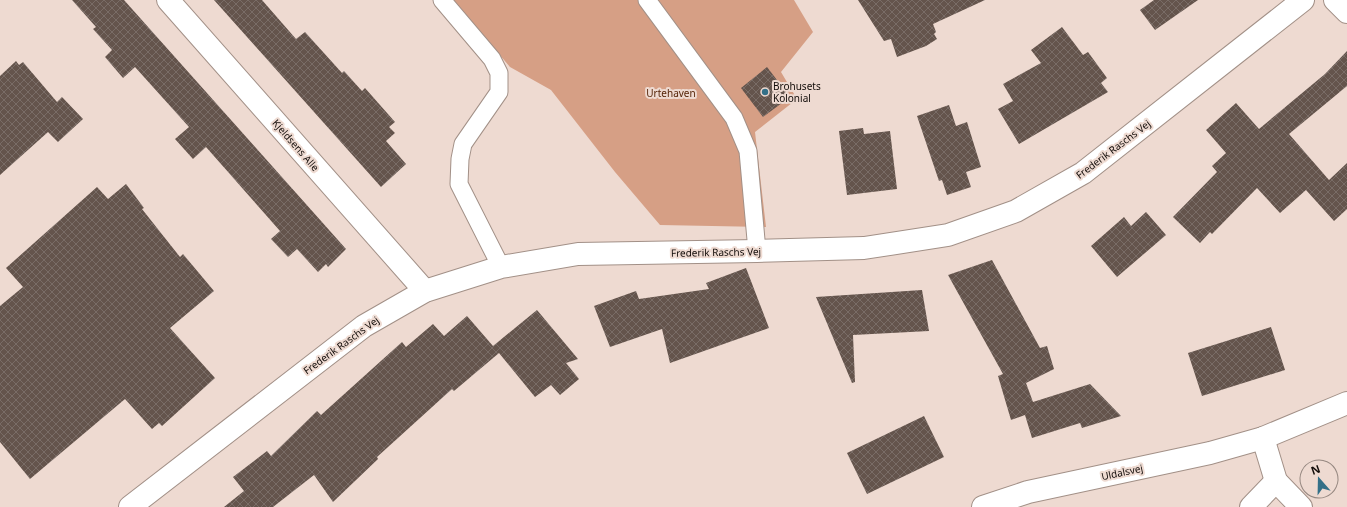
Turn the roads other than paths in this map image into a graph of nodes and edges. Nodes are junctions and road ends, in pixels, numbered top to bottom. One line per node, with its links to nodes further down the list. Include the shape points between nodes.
1 (168, 0): 9 (street, Kjeldsens Alle)
2 (442, 0): 8 (lane, via 492,59 499,73 499,92 463,144 459,184)
3 (647, 0): 7 (lane, via 734,118 748,152)
4 (1303, 0): 7 (street, Frederik Raschs Vej, via 1083,173 1016,212 948,235 864,248)
5 (1335, 0): 6 (street)
6 (1347, 12)
7 (757, 251): 8 (street, Frederik Raschs Vej, via 578,254)
8 (500, 267): 9 (street, Frederik Raschs Vej)
9 (425, 291): 13 (street, Frederik Raschs Vej, via 364,326)
10 (1347, 403): 11 (street, Uldalsvej)
11 (1263, 438): 12 (street); 14 (street, Uldalsvej, via 1210,453 1028,492)
12 (1276, 480): 15 (street); 16 (street)
13 (130, 507)
14 (982, 507)
15 (1251, 507)
16 (1301, 507)

